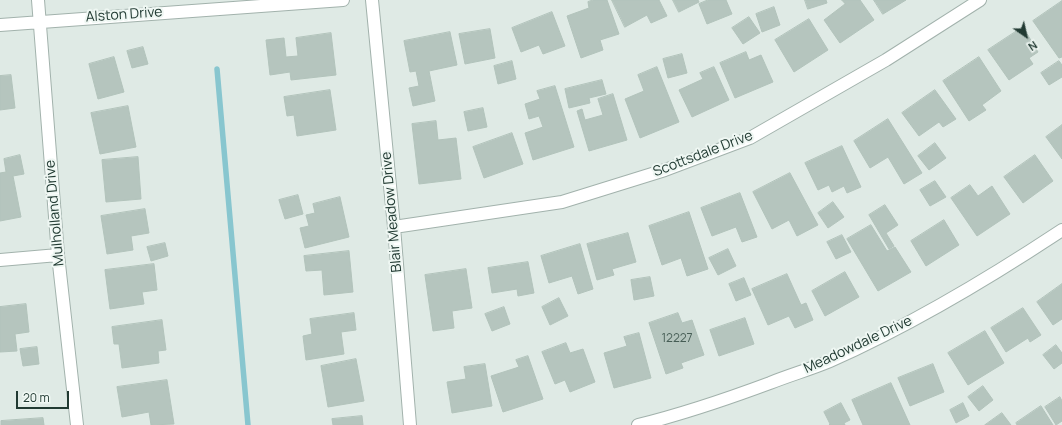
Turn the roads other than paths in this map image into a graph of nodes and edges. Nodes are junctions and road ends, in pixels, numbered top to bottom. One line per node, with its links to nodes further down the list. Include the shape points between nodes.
1 (38, 0): 5 (street, Mulholland Drive)
2 (343, 0): 5 (street, Alston Drive)
3 (372, 0): 7 (street, Blair Meadow Drive)
4 (980, 0): 7 (street, Scottsdale Drive, via 886,60 750,138 665,170 562,202)
5 (39, 21): 6 (street, Alston Drive); 9 (street, Mulholland Drive)
6 (0, 25)
7 (394, 227): 12 (street, Blair Meadow Drive)
8 (1062, 230): 13 (street, Meadowdale Drive, via 1009,265 876,339 828,361 676,416)
9 (58, 254): 10 (street); 11 (street, Mulholland Drive)
10 (0, 260)
11 (77, 425)
12 (410, 425)
13 (638, 425)

